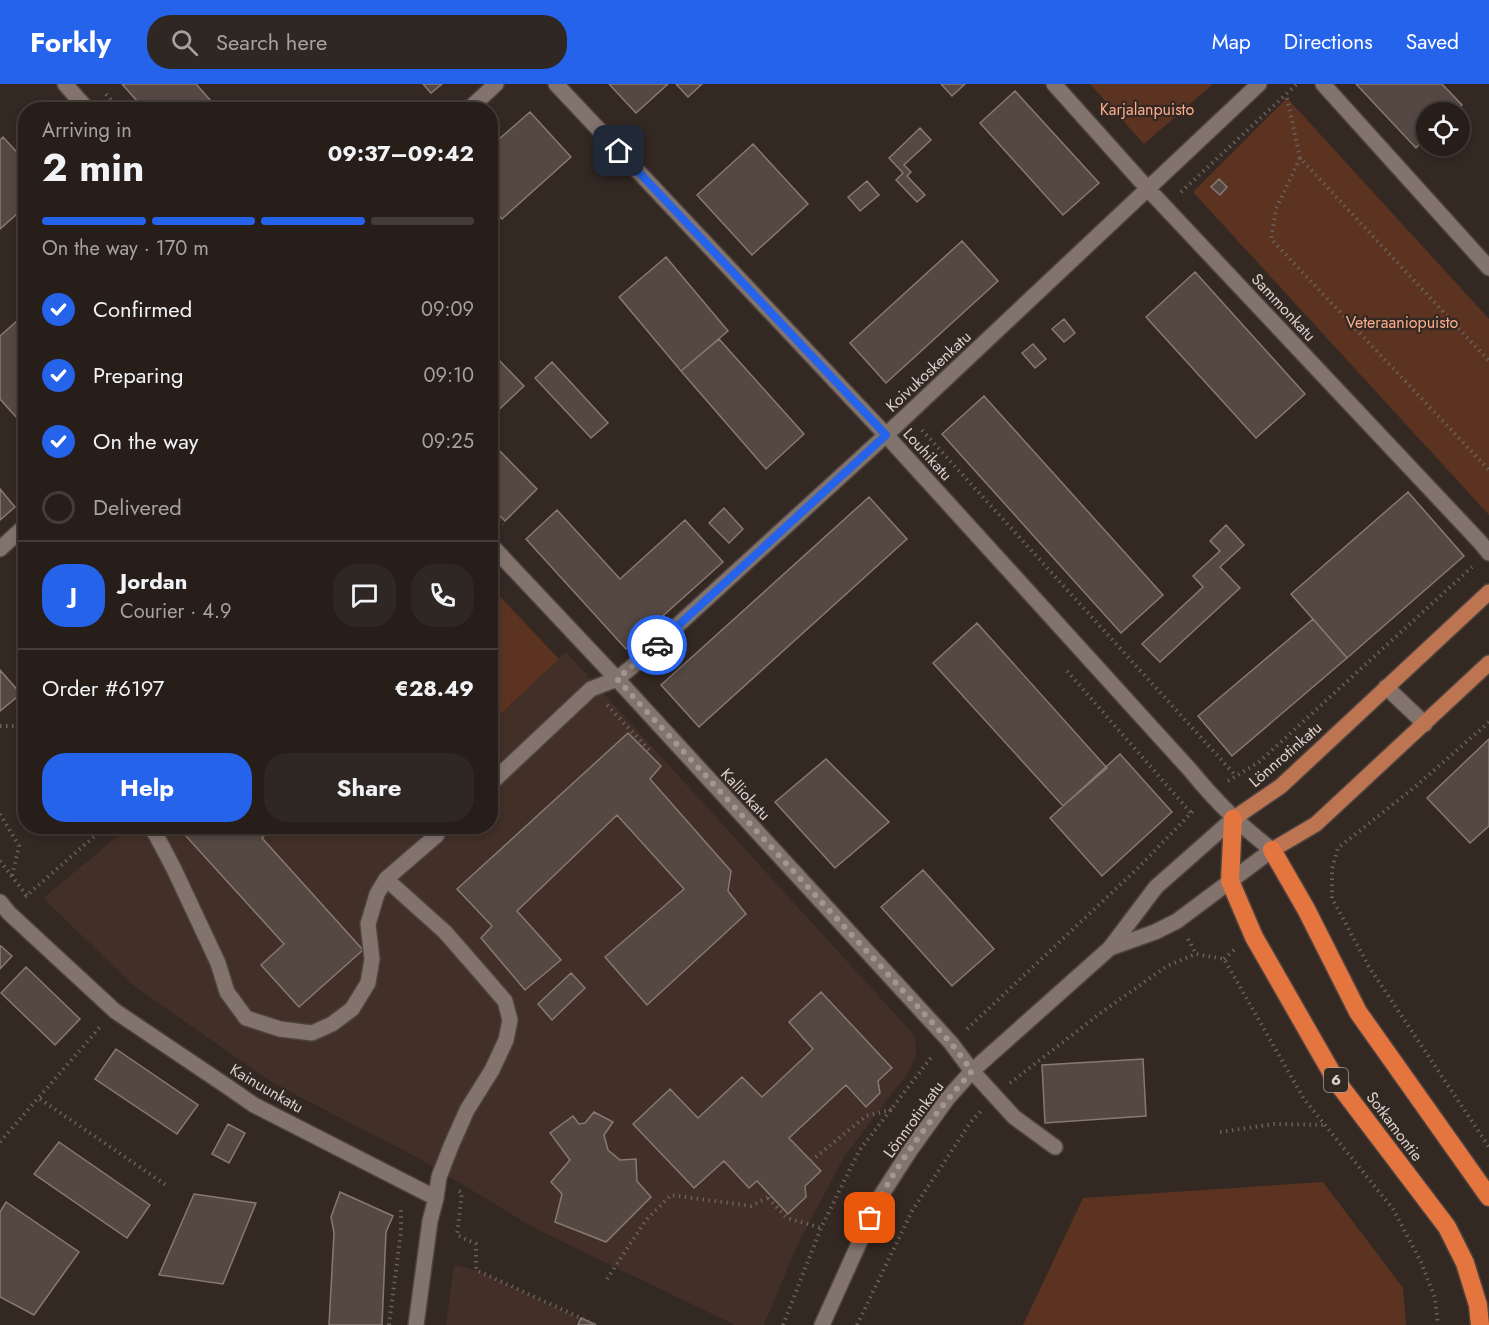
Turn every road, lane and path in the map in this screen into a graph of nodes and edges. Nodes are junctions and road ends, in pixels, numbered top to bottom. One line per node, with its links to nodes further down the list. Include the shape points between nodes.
1 (65, 84): 9 (street)
2 (496, 84): 11 (street)
3 (556, 84): 17 (street, Louhikatu)
4 (1054, 84): 13 (street, Sammonkatu)
5 (1259, 84): 13 (street, Koivukoskenkatu)
6 (1323, 84): 14 (street)
7 (105, 93): 10 (path)
8 (1287, 98): 12 (path)
9 (81, 102)
10 (113, 102)
11 (477, 102)
12 (1299, 158): 15 (path); 18 (path, via 1276,209 1271,239)
13 (1147, 188): 16 (street, Koivukoskenkatu); 21 (street, Sammonkatu)
14 (1489, 268)
15 (1489, 361)
16 (908, 414): 17 (street, Koivukoskenkatu); 32 (path)
17 (886, 435): 25 (street, Koivukoskenkatu); 35 (street, Louhikatu)
18 (1489, 470)
19 (18, 532): 20 (street)
20 (0, 549)
21 (1488, 552): 33 (path, via 1259,762)
22 (498, 553): 25 (street, Kalliokatu)
23 (1489, 592): 26 (main road, Lönnrotinkatu)
24 (1489, 663): 28 (main road, Lönnrotinkatu)
25 (617, 679): 31 (street, Koivukoskenkatu, via 591,689); 48 (street, Kalliokatu, via 951,1043)
26 (1386, 687): 28 (street); 33 (main road, Lönnrotinkatu)
27 (1489, 722): 40 (path)
28 (1425, 724): 36 (main road, Lönnrotinkatu)
29 (0, 726): 30 (path)
30 (18, 726)
31 (498, 776)
32 (1236, 776)
33 (1281, 786): 35 (main road, Lönnrotinkatu)
34 (0, 814): 42 (path, via 19,846)
35 (1233, 819): 41 (street, Louhikatu); 44 (highway, Sotkamontie / 6); 46 (street, Lönnrotinkatu, via 1156,887)
36 (1316, 824): 40 (path); 41 (main road, Lönnrotinkatu)
37 (96, 834): 45 (path)
38 (156, 834): 43 (street, via 218,963 227,992 246,1018 280,1029 312,1033 352,1009 368,983 372,960 368,924)
39 (432, 834): 43 (street)
40 (1338, 848): 56 (path, via 1332,869 1332,898 1370,967)
41 (1272, 850): 44 (street, Lönnrotinkatu); 59 (highway, via 1358,1012)
42 (12, 876)
43 (386, 879): 60 (street, via 445,932 505,1001 510,1020 497,1060 451,1146)
44 (1230, 881): 46 (street, Lönnrotinkatu, via 1178,921); 67 (highway, Sotkamontie / 6, via 1254,937 1337,1082 1447,1227 1465,1263)
45 (3, 912): 47 (street, Kainuunkatu)
46 (1110, 948): 48 (street, Lönnrotinkatu)
47 (115, 1011): 50 (path); 60 (street, Kainuunkatu, via 254,1105)
48 (972, 1071): 49 (street, Kalliokatu); 64 (street, Lönnrotinkatu, via 911,1149 880,1197)
49 (994, 1097): 52 (path, via 1167,966 1196,954 1224,958 1304,1099); 55 (street, Kalliokatu); 65 (path, via 970,1123 912,1211)
50 (40, 1099): 54 (path); 58 (path)
51 (894, 1108): 57 (path, via 866,1116)
52 (1325, 1125): 53 (path, via 1274,1124); 66 (path, via 1393,1209 1435,1298)
53 (1220, 1132)
54 (0, 1142)
55 (1055, 1147)
56 (1489, 1147)
57 (811, 1161)
58 (166, 1185)
59 (1489, 1197)
60 (436, 1198): 63 (street)
61 (821, 1228): 62 (path, via 787,1218 769,1197 751,1206 671,1195 646,1220)
62 (607, 1279)
63 (416, 1325)
64 (822, 1325)
65 (857, 1325)
66 (1438, 1325)
67 (1480, 1325)

